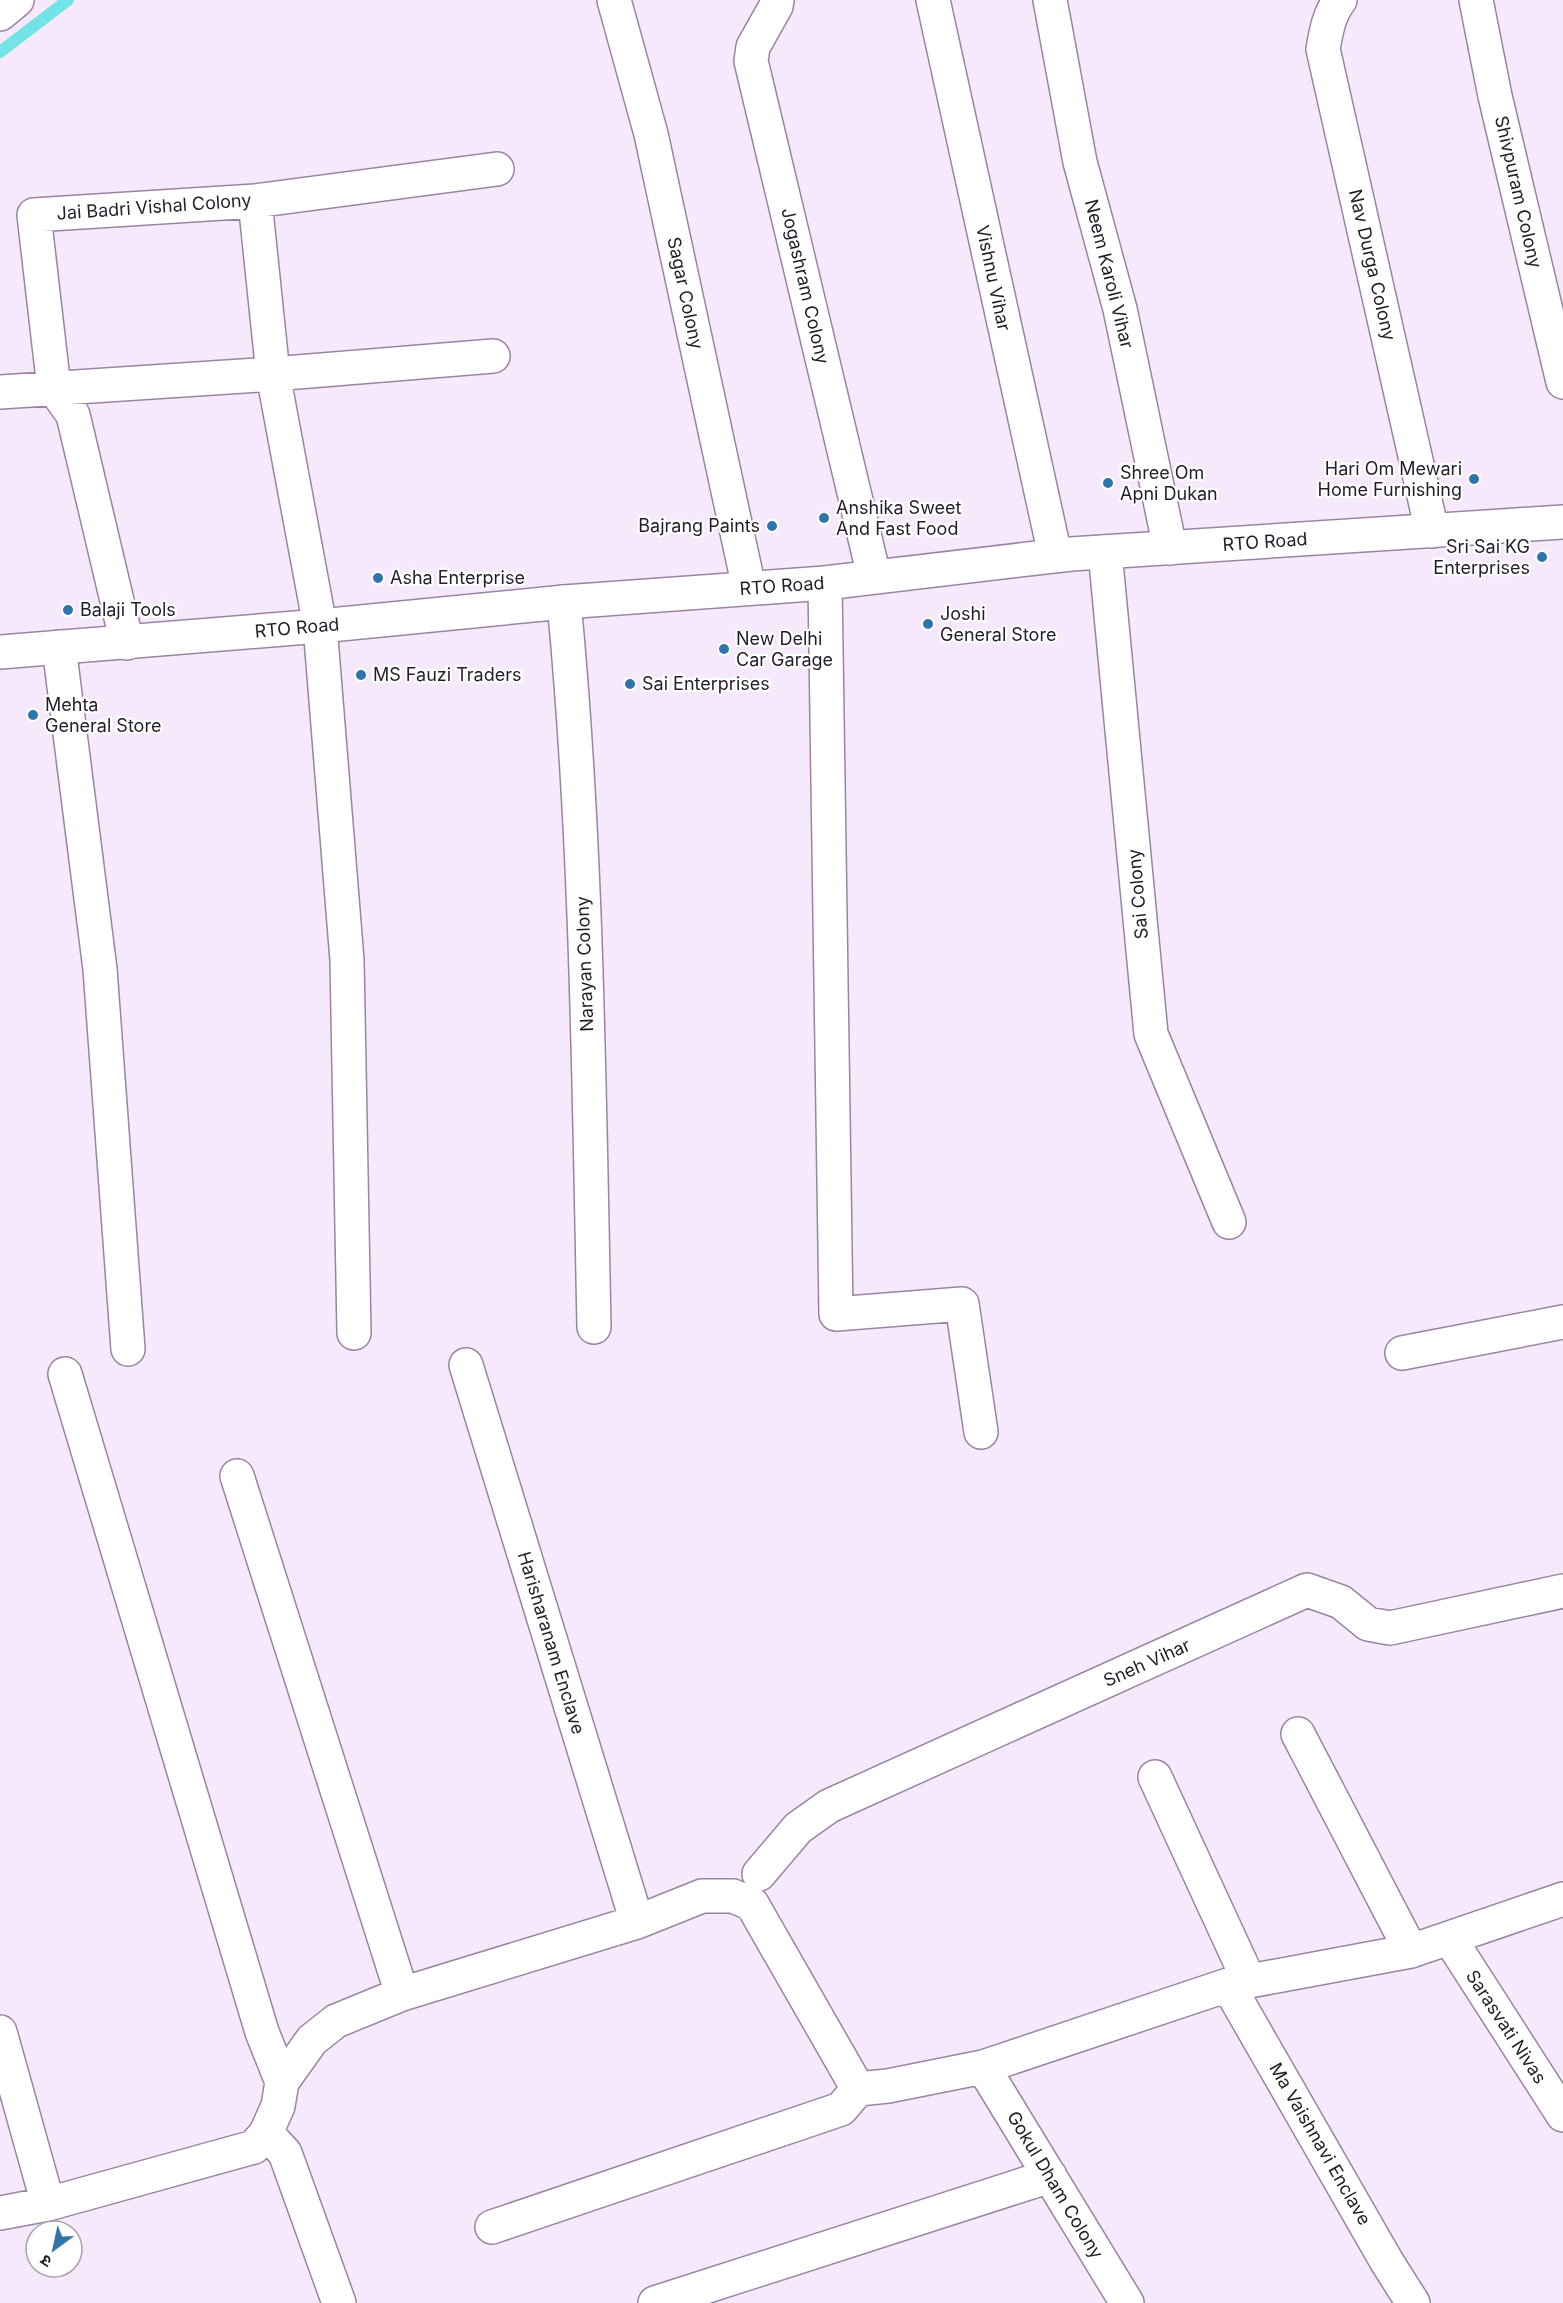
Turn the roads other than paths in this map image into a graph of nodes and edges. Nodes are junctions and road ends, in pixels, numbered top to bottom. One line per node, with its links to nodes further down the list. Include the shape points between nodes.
1 (17, 0): 8 (street)
2 (614, 0): 23 (street, Sagar Colony, via 651,134)
3 (777, 0): 21 (street, Jogashram Colony, via 753,47 752,61)
4 (933, 0): 20 (street, Vishnu Vihar)
5 (1050, 0): 18 (street, Neem Karoli Vihar, via 1080,162 1120,309)
6 (1340, 0): 17 (street, Nav Durga Colony, via 1328,25 1323,49)
7 (1476, 0): 13 (street, Shivpuram Colony)
8 (0, 14)
9 (497, 169): 10 (street, Jai Badri Vishal Colony)
10 (255, 201): 12 (street); 14 (street, Jai Badri Vishal Colony, via 34,215)
11 (493, 356): 12 (street)
12 (273, 374): 14 (street); 25 (street)
13 (1563, 382)
14 (54, 388): 15 (street); 26 (street, Jai Badri Vishal Colony, via 73,415)
15 (0, 393)
16 (1563, 522): 17 (street, RTO Road)
17 (1432, 531): 18 (street, RTO Road)
18 (1170, 548): 19 (street, RTO Road)
19 (1106, 552): 20 (street, RTO Road); 29 (street, Sai Colony, via 1151,1034)
20 (1054, 555): 21 (street, RTO Road)
21 (874, 576): 22 (street, RTO Road)
22 (825, 583): 23 (street, RTO Road); 37 (street, via 836,1314 962,1304)
23 (749, 588): 24 (street, RTO Road)
24 (564, 602): 25 (street, RTO Road); 31 (street, Narayan Colony, via 586,955)
25 (320, 626): 26 (street, RTO Road); 32 (street, via 347,960)
26 (127, 643): 27 (street, RTO Road)
27 (59, 647): 28 (street, RTO Road); 33 (street, via 100,969)
28 (0, 652)
29 (1228, 1222)
30 (1563, 1322): 34 (street)
31 (594, 1327)
32 (354, 1332)
33 (128, 1348)
34 (1402, 1353)
35 (466, 1365): 44 (street, Harisharanam Enclave)
36 (65, 1374): 51 (street, via 262,2032)
37 (981, 1432)
38 (237, 1476): 48 (street)
39 (1563, 1591): 42 (street, Sneh Vihar, via 1390,1628 1368,1624 1341,1602 1307,1590 828,1806 798,1828)
40 (1298, 1734): 46 (street)
41 (1155, 1777): 47 (street, Ma Vaishnavi Enclave)
42 (759, 1874)
43 (1563, 1899): 45 (street)
44 (637, 1922): 48 (street); 52 (street, via 702,1896 733,1896 752,1904)
45 (1450, 1939): 46 (street); 53 (street, Sarasvati Nivas)
46 (1411, 1951): 47 (street)
47 (1238, 1983): 50 (street); 62 (street, Ma Vaishnavi Enclave, via 1387,2262)
48 (402, 1994): 51 (street, via 336,2021 312,2040)
49 (0, 2032): 56 (street)
50 (983, 2067): 52 (street); 55 (street, Gokul Dham Colony)
51 (282, 2082): 54 (street, via 278,2106)
52 (858, 2089): 58 (street, via 841,2109)
53 (1563, 2115)
54 (266, 2133): 56 (street, via 254,2147); 59 (street, via 285,2154)
55 (1050, 2176): 60 (street); 61 (street, Gokul Dham Colony)
56 (48, 2204): 57 (street)
57 (0, 2213)
58 (492, 2227)
59 (339, 2303)
60 (655, 2303)
61 (1127, 2303)
62 (1413, 2303)

